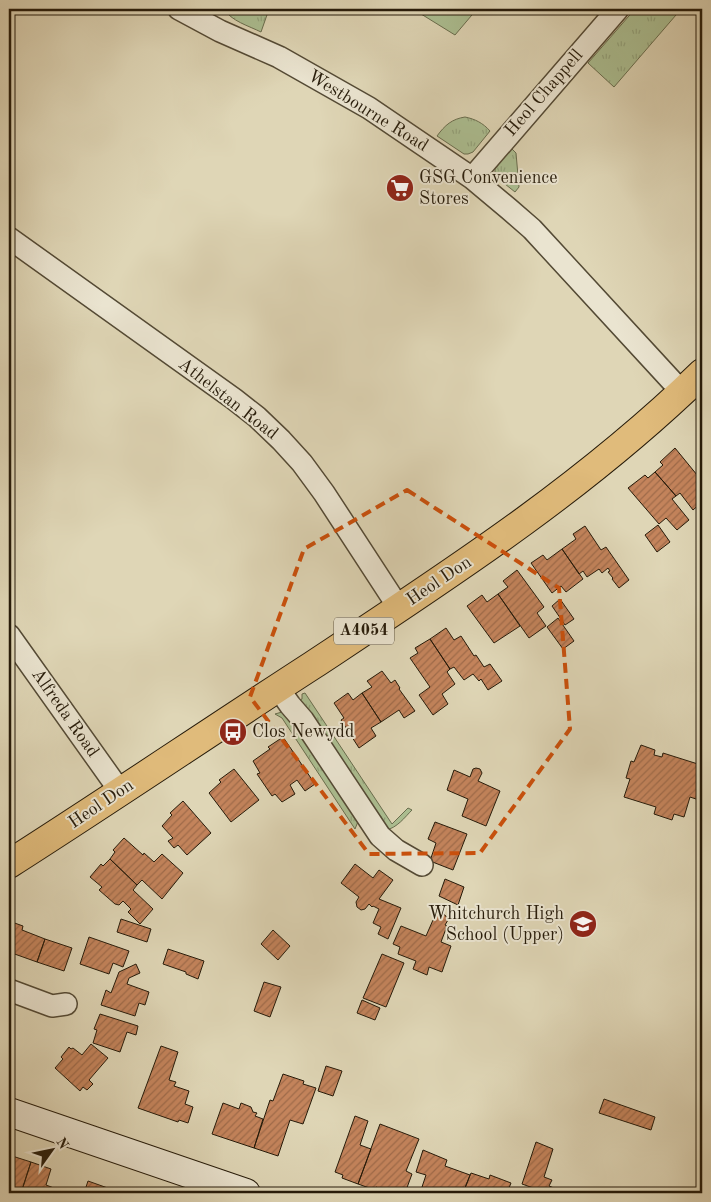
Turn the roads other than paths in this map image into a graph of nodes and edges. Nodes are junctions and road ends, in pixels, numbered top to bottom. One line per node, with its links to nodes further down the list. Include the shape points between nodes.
1 (618, 9): 3 (street, Heol Chappell)
2 (187, 11): 3 (street, Westbourne Road, via 220,31 279,57 337,89)
3 (472, 178): 6 (street, Westbourne Road, via 532,229)
4 (9, 238): 7 (street, Athelstan Road, via 257,417 302,463)
5 (702, 373): 6 (main road, Heol Don / A4054)
6 (682, 392): 7 (main road, Heol Don / A4054, via 580,480)
7 (399, 608): 9 (main road, Heol Don / A4054)
8 (9, 635): 10 (street, Alfreda Road)
9 (278, 688): 10 (main road, Heol Don / A4054); 12 (street, via 380,836)
10 (120, 791): 11 (main road, Heol Don / A4054)
11 (9, 864)
12 (422, 865)
13 (9, 990): 14 (street, via 52,1006)
14 (66, 1004)
15 (9, 1112): 16 (street)
16 (246, 1193)

